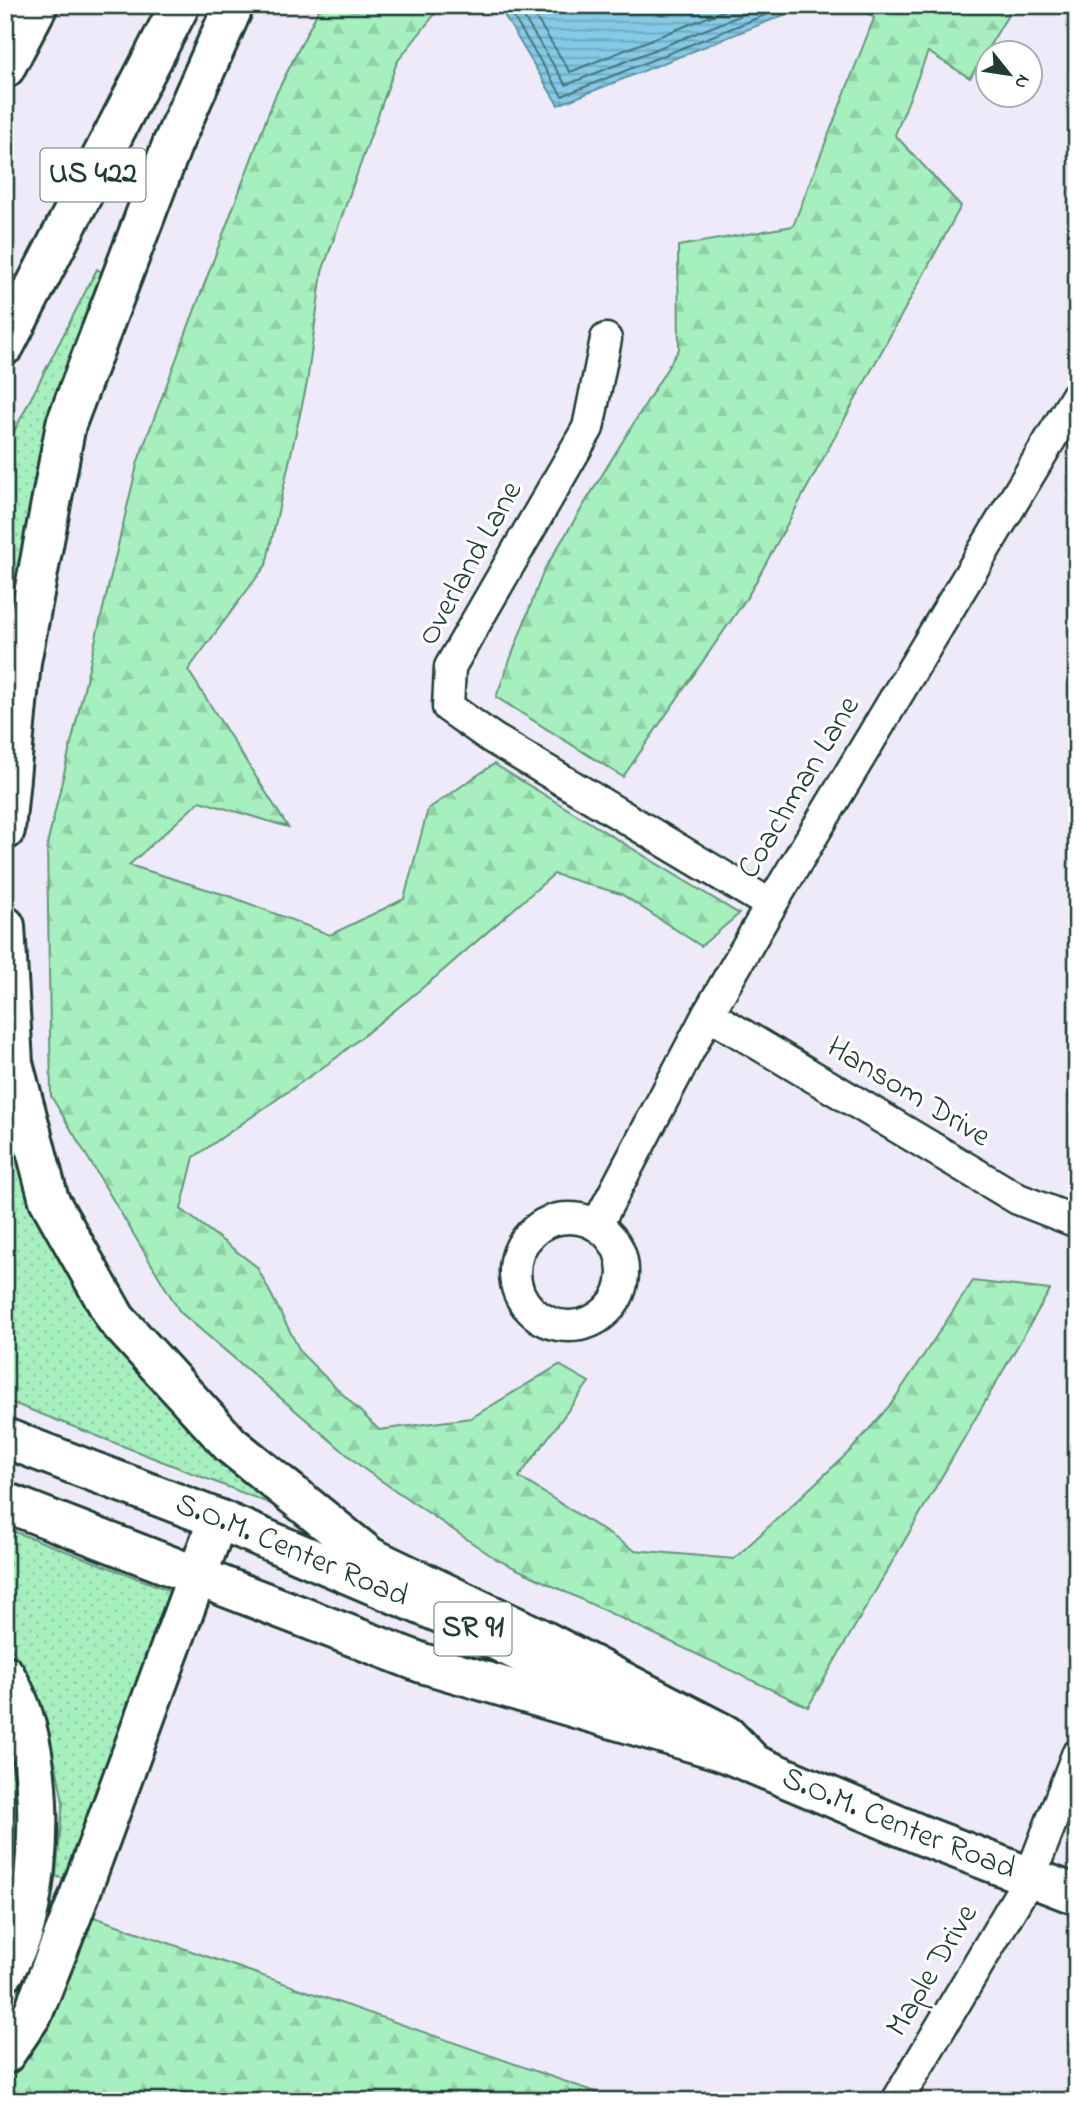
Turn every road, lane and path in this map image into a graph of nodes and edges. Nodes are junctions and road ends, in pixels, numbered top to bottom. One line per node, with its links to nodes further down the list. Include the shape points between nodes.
1 (38, 5): 4 (main road)
2 (180, 5): 6 (main road, US 422)
3 (234, 5): 9 (main road, via 172,145 66,424 21,662)
4 (5, 68)
5 (606, 340): 10 (street, Overland Lane, via 588,428 450,667 448,707)
6 (5, 345)
7 (1077, 395): 8 (street, Coachman Lane)
8 (1068, 427): 10 (street, Coachman Lane)
9 (5, 830)
10 (771, 905): 12 (street, Coachman Lane)
11 (5, 926): 21 (main road, via 13,1062 50,1200 125,1328 231,1445 370,1557 726,1735)
12 (708, 1014): 13 (street, Hansom Drive, via 1018,1199); 14 (street, Coachman Lane)
13 (1077, 1222)
14 (597, 1225)
15 (5, 1438): 17 (main road, S.O.M. Center Road / SR 91)
16 (5, 1502): 18 (main road, S.O.M. Center Road / SR 91)
17 (218, 1519): 18 (main road); 21 (main road, S.O.M. Center Road / SR 91, via 440,1613)
18 (196, 1575): 21 (main road, S.O.M. Center Road / SR 91, via 422,1663); 25 (main road, via 69,1923 33,2013)
19 (5, 1675): 24 (main road, via 29,1737 39,1800 23,1932)
20 (1077, 1755): 22 (street, Maple Drive)
21 (738, 1757): 22 (main road, S.O.M. Center Road / SR 91)
22 (1030, 1877): 23 (main road, S.O.M. Center Road / SR 91); 26 (street, Maple Drive)
23 (1077, 1895)
24 (5, 1971)
25 (5, 2054)
26 (897, 2101)

